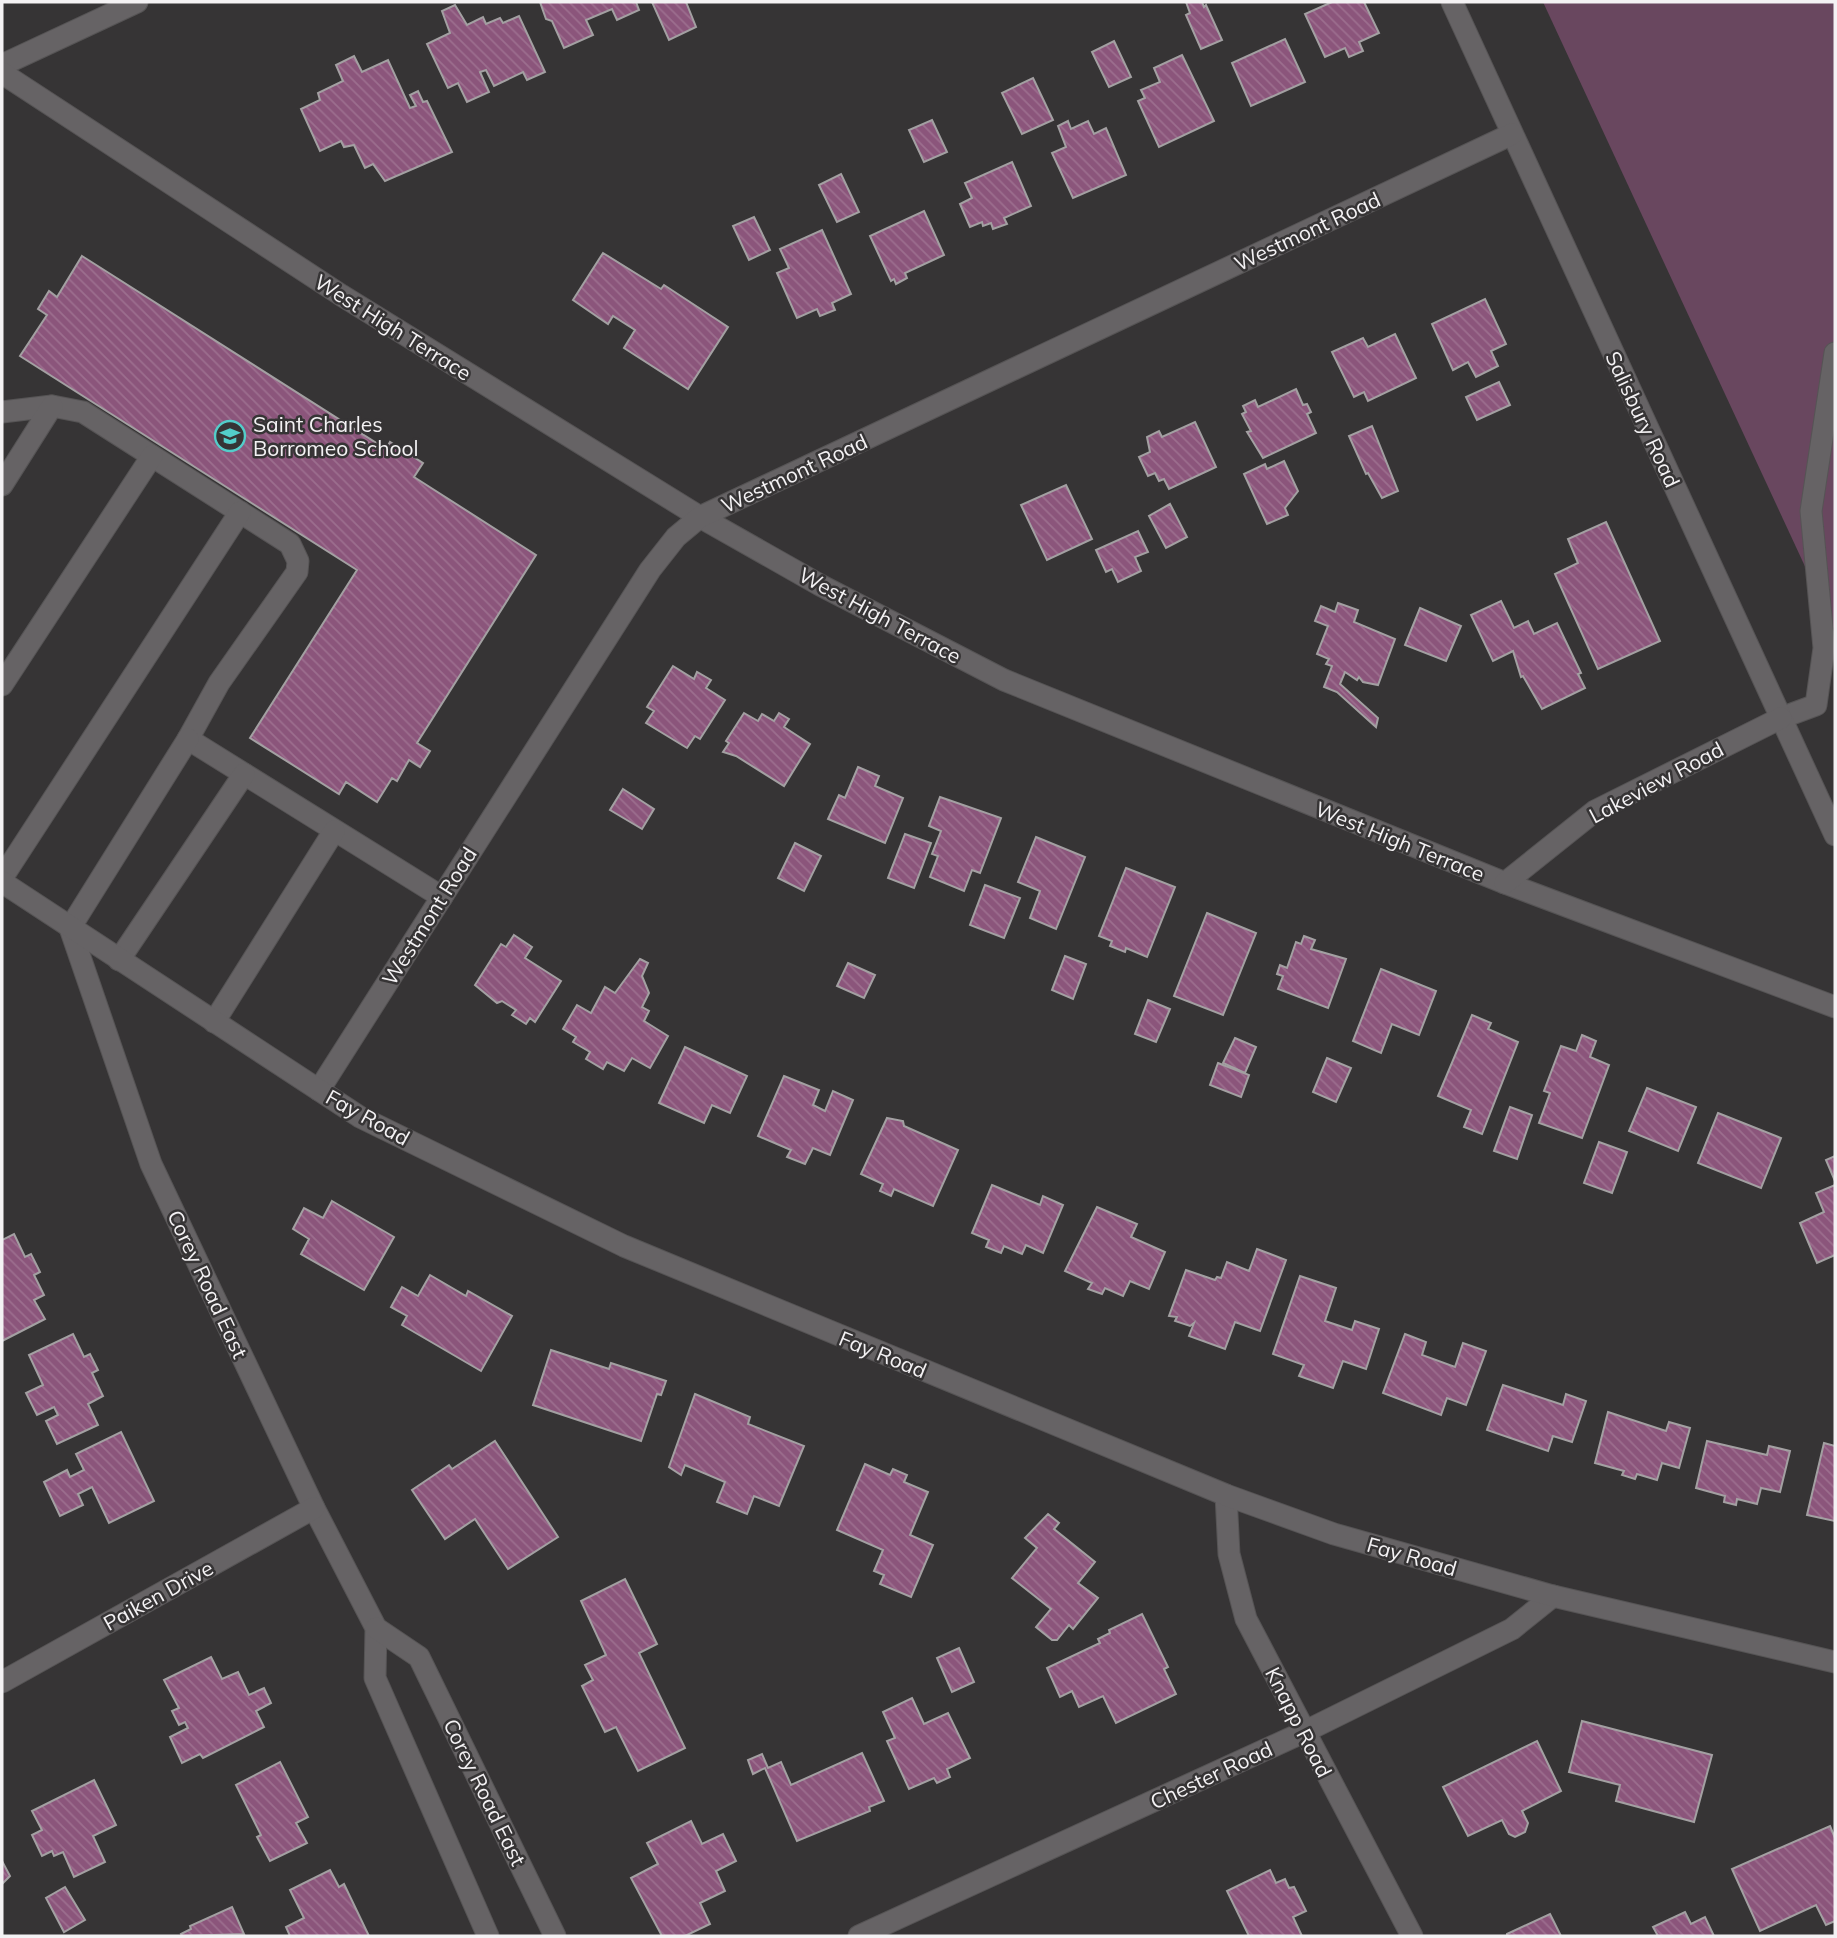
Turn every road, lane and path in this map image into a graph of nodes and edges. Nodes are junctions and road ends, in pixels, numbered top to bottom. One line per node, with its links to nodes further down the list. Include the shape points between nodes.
1 (137, 2): 3 (street)
2 (1452, 2): 5 (street, Salisbury Road)
3 (2, 65)
4 (2, 73): 12 (street, West High Terrace, via 341,295)
5 (1512, 134): 12 (street, Westmont Road); 14 (street, Salisbury Road)
6 (1835, 353): 14 (street, Lakeview Road, via 1811,511 1824,648 1816,705)
7 (52, 406): 8 (street); 9 (street, via 83,412); 10 (street)
8 (2, 412)
9 (152, 456): 11 (street); 13 (street)
10 (2, 485)
11 (240, 512): 15 (street, via 290,544 298,561 297,572 219,683); 19 (street)
12 (700, 517): 20 (street, West High Terrace, via 1004,680); 21 (street, Westmont Road, via 676,537 650,570)
13 (2, 685)
14 (1781, 718): 18 (street, Salisbury Road); 20 (street, Lakeview Road, via 1595,811)
15 (188, 739): 16 (street); 22 (street)
16 (244, 774): 17 (street); 23 (street)
17 (334, 831): 21 (street); 25 (street)
18 (1835, 835)
19 (2, 880): 22 (street, Fay Road)
20 (1505, 883): 24 (street, West High Terrace)
21 (442, 897): 26 (street, Westmont Road)
22 (70, 928): 23 (street, Fay Road); 28 (street, Corey Road East, via 151,1164)
23 (119, 960): 25 (street, Fay Road)
24 (1835, 1007)
25 (214, 1022): 26 (street, Fay Road)
26 (319, 1090): 27 (street, Fay Road, via 360,1117 624,1246)
27 (1226, 1495): 29 (street, Fay Road, via 1334,1534); 33 (street, Knapp Road, via 1229,1554 1246,1619)
28 (314, 1508): 30 (street, Corey Road East); 32 (street, Paiken Drive)
29 (1553, 1596): 31 (street, Fay Road); 33 (street, Chester Road, via 1512,1629)
30 (376, 1629): 34 (street, Corey Road East, via 375,1678); 35 (street, Corey Road East, via 419,1657)
31 (1835, 1662)
32 (2, 1682)
33 (1304, 1732): 36 (street, Chester Road); 37 (street, Knapp Road)
34 (488, 1936)
35 (555, 1936)
36 (859, 1936)
37 (1412, 1936)

